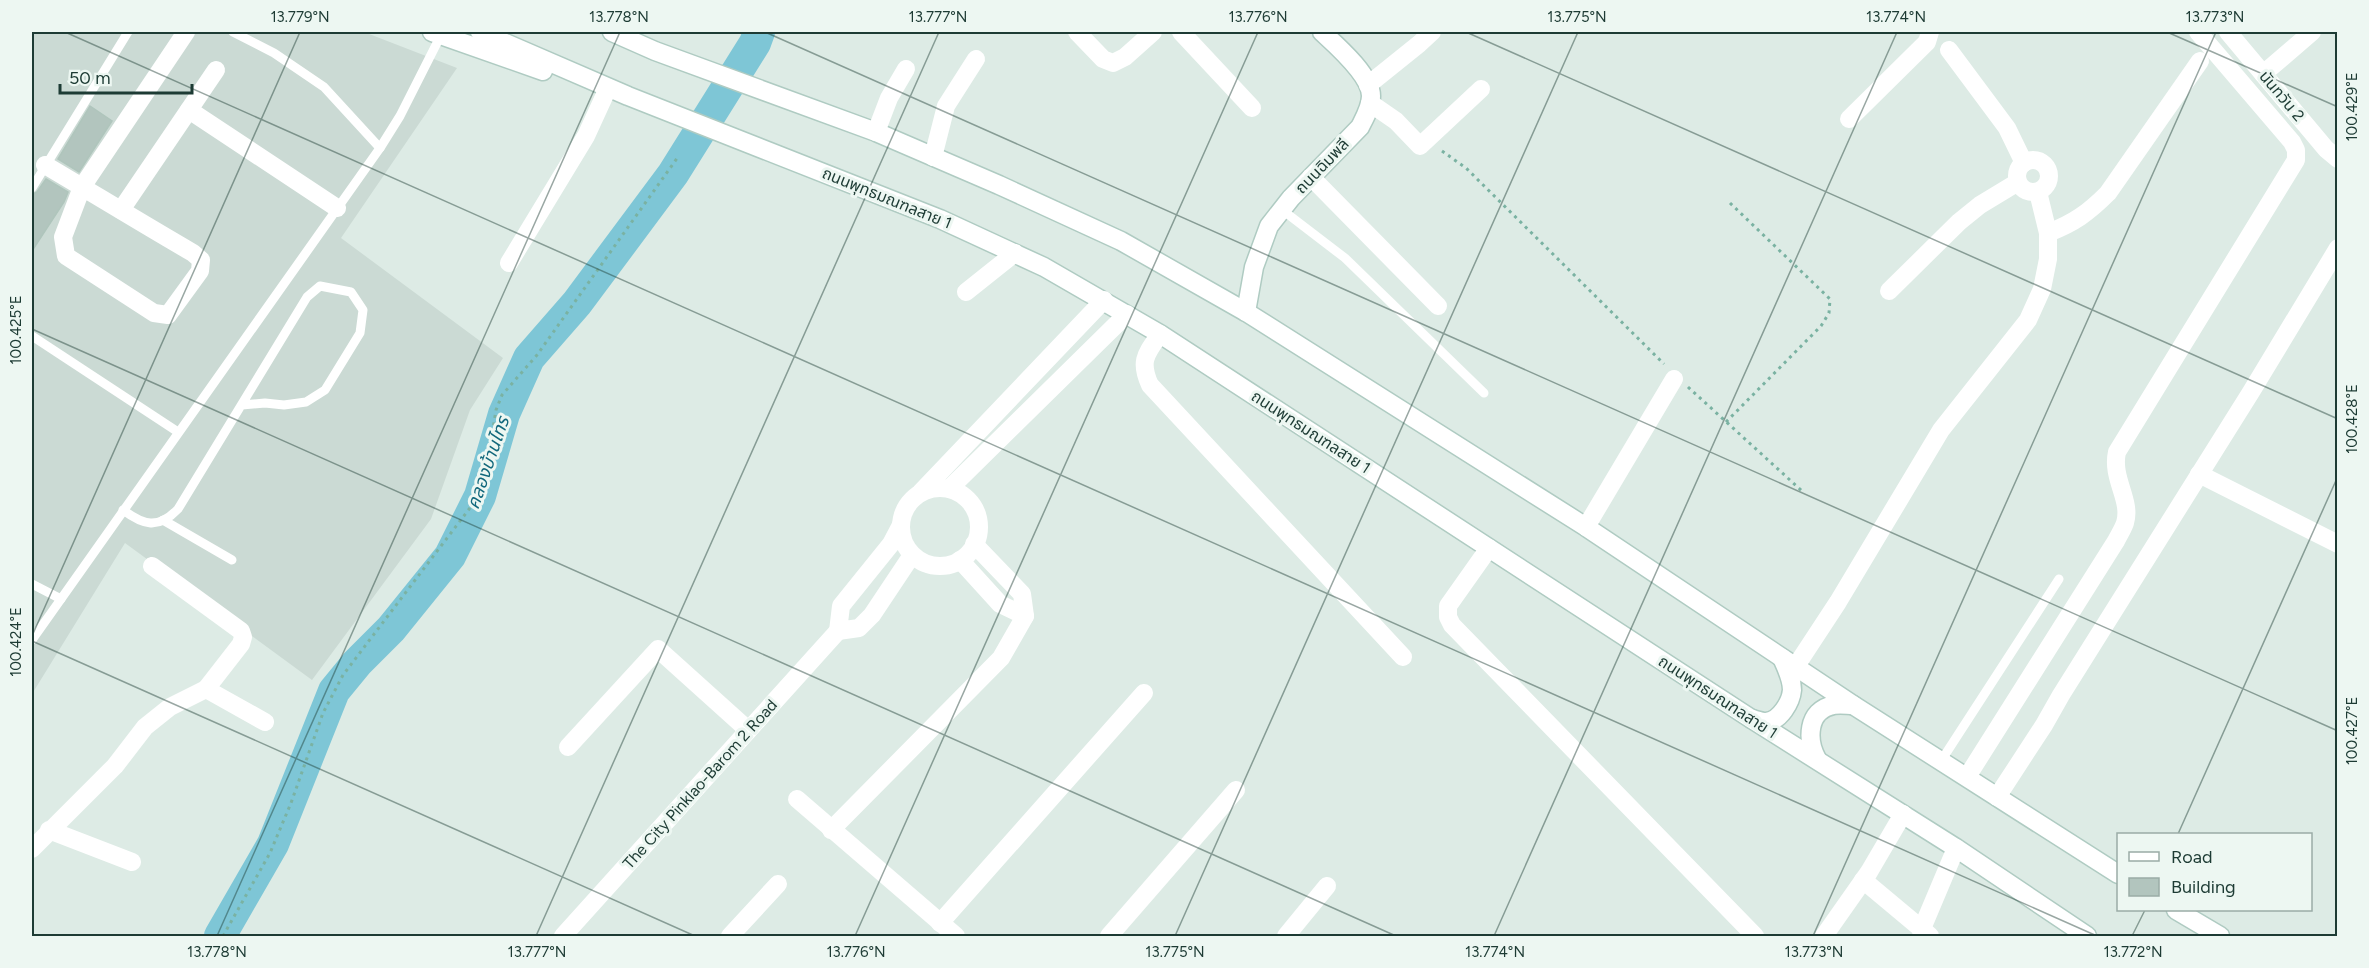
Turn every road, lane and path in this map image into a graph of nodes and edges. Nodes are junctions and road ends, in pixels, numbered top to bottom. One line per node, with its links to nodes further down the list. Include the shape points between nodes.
1 (128, 32): 37 (lane)
2 (186, 32): 40 (street)
3 (233, 32): 32 (lane, via 274,53 324,87)
4 (480, 32): 22 (street, ถนนพุทธมณฑลสาย 1)
5 (614, 32): 30 (street, via 655,51)
6 (1077, 32): 7 (street, via 1103,59 1113,63)
7 (1153, 32)
8 (1181, 32): 27 (street)
9 (1322, 32): 23 (street)
10 (1432, 32): 23 (street)
11 (1930, 32): 29 (street, via 1927,42)
12 (2198, 32): 96 (street, via 2292,142 2296,160 2117,452 2114,464 2125,523)
13 (2228, 32): 21 (street, นันทวัน 2)
14 (2312, 32): 21 (street)
15 (437, 33): 22 (street, via 545,72); 32 (lane, via 400,116)
16 (1949, 50): 36 (street, via 2007,128)
17 (976, 58): 34 (street, via 946,106)
18 (2200, 61): 47 (street, via 2108,193 2074,223)
19 (906, 69): 30 (street)
20 (216, 70): 28 (street)
21 (2263, 74): 35 (street, นันทวัน 2)
22 (589, 80): 24 (street, ถนนพุทธมณฑลสาย 1)
23 (1368, 85): 26 (street)
24 (608, 88): 49 (street, ถนนพุทธมณฑลสาย 1, via 940,219); 50 (street, via 586,135)
25 (1481, 89): 31 (street)
26 (1370, 103): 31 (street, via 1396,120); 38 (street, ถนนฉิมพลี, via 1360,127)
27 (1252, 108)
28 (189, 110): 44 (street); 46 (street)
29 (1849, 120)
30 (876, 132): 34 (street)
31 (1420, 146): 59 (path, via 1438,148 1466,168)
32 (380, 148): 44 (lane)
33 (678, 157): 113 (path, via 537,356 502,395 485,478 476,500 343,675 323,714 270,853)
34 (933, 157): 55 (street, via 1121,241)
35 (2337, 159)
36 (2024, 163): 39 (street, via 2019,168); 42 (street, via 2037,160 2047,169 2048,183)
37 (45, 165): 40 (street); 41 (lane)
38 (1311, 177): 45 (street, ถนนฉิมพลี); 54 (street)
39 (2018, 182): 42 (street, via 2022,189); 51 (street, via 1959,222)
40 (82, 187): 46 (street); 46 (street, via 63,237 66,256 154,313 168,315 200,271 201,260)
41 (32, 188)
42 (2038, 192): 47 (street)
43 (1729, 202): 62 (path, via 1830,299 1821,326)
44 (337, 208): 63 (lane)
45 (1281, 209): 55 (street, ถนนฉิมพลี, via 1263,239); 60 (lane, via 1345,258)
46 (121, 210)
47 (2048, 233): 86 (street, via 2042,290 2028,320 1941,430 1838,602)
48 (2337, 248): 64 (street)
49 (1015, 253): 52 (street); 53 (street, ถนนพุทธมณฑลสาย 1)
50 (509, 263)
51 (1889, 291)
52 (966, 292)
53 (1104, 300): 56 (street, ถนนพุทธมณฑลสาย 1); 67 (street)
54 (1438, 306)
55 (1246, 312): 71 (street)
56 (1127, 314): 57 (street, ถนนพุทธมณฑลสาย 1); 65 (street)
57 (1160, 334): 74 (street, ถนนพุทธมณฑลสาย 1); 85 (street, via 1144,362 1143,371 1150,385)
58 (32, 336): 63 (lane)
59 (1678, 379): 62 (path); 71 (street)
60 (1484, 393)
61 (242, 405): 61 (lane, via 307,297 320,286 351,292 363,310 360,333 325,390 306,402); 69 (lane, via 178,509)
62 (1726, 422): 66 (path)
63 (178, 432): 68 (lane)
64 (2199, 474): 73 (street); 98 (street)
65 (949, 489): 67 (street); 72 (street, via 961,494 977,514 979,527)
66 (1802, 491)
67 (921, 492): 70 (street, via 906,506)
68 (123, 510): 69 (lane, via 144,522); 81 (lane)
69 (163, 520): 76 (lane)
70 (901, 525): 75 (street); 83 (street, via 891,544 841,606)
71 (1586, 527): 86 (street)
72 (974, 544): 77 (street); 82 (street, via 1022,594)
73 (2337, 544)
74 (1489, 548): 90 (street, ถนนพุทธมณฑลสาย 1); 119 (street, via 1448,606 1452,625)
75 (912, 555): 77 (street, via 935,566); 83 (street, via 872,615 859,628)
76 (231, 560)
77 (960, 560): 82 (street, via 1000,604)
78 (152, 566): 87 (street, via 241,631 241,644)
79 (2059, 579): 95 (lane)
80 (32, 584): 81 (lane)
81 (61, 598): 84 (lane)
82 (1025, 616): 102 (street, via 1001,658)
83 (838, 631): 92 (street, The City Pinklao-Barom 2 Road)
84 (32, 640)
85 (1403, 657)
86 (1789, 662): 89 (street); 90 (street, via 1789,702 1775,719 1767,722)
87 (206, 689): 91 (street); 101 (street, via 170,707 145,727 115,766)
88 (1144, 693): 111 (street)
89 (1853, 705): 94 (street, via 1832,705 1815,718 1809,738); 95 (street)
90 (1750, 718): 94 (street, ถนนพุทธมณฑลสาย 1)
91 (265, 722)
92 (748, 730): 93 (street, via 657,649); 114 (street, The City Pinklao-Barom 2 Road)
93 (568, 747)
94 (1817, 759): 100 (street, ถนนพุทธมณฑลสาย 1)
95 (1941, 761): 96 (street)
96 (1967, 777): 98 (street)
97 (1236, 790): 117 (street)
98 (1997, 797): 106 (street)
99 (797, 800): 102 (street)
100 (1903, 814): 103 (street, ถนนพุทธมณฑลสาย 1); 107 (street)
101 (49, 830): 104 (street); 105 (street)
102 (831, 830): 111 (street)
103 (1956, 848): 112 (street); 121 (street, ถนนพุทธมณฑลสาย 1)
104 (32, 849)
105 (132, 862)
106 (2117, 873)
107 (1863, 880): 112 (street); 120 (street)
108 (778, 884): 115 (street)
109 (1327, 886): 118 (street)
110 (2179, 911): 122 (street)
111 (940, 923): 116 (street)
112 (1926, 934)
113 (223, 936)
114 (563, 936)
115 (730, 936)
116 (956, 936)
117 (1109, 936)
118 (1286, 936)
119 (1755, 936)
120 (1824, 936)
121 (2087, 936)
122 (2220, 936)

